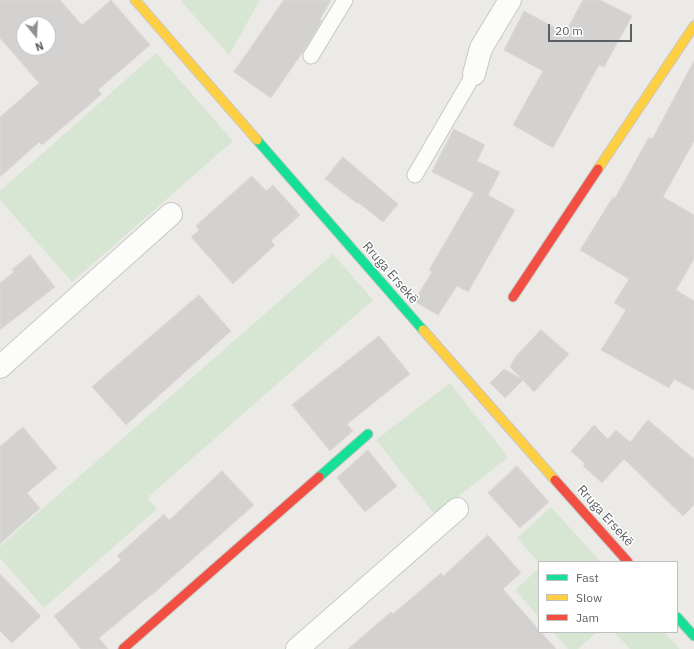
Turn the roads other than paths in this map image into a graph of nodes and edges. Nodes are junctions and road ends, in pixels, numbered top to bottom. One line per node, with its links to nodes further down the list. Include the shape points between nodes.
1 (135, 0): 13 (street, Rruga Ersekë)
2 (345, 0): 5 (lane)
3 (510, 0): 6 (street, via 481,48)
4 (694, 26): 9 (street)
5 (311, 56)
6 (474, 74): 7 (lane)
7 (415, 175)
8 (170, 214): 10 (street)
9 (513, 297)
10 (0, 367)
11 (368, 434): 16 (street)
12 (457, 509): 17 (street)
13 (627, 561)
14 (678, 618): 15 (street)
15 (694, 636)
16 (123, 649)
17 (297, 649)

